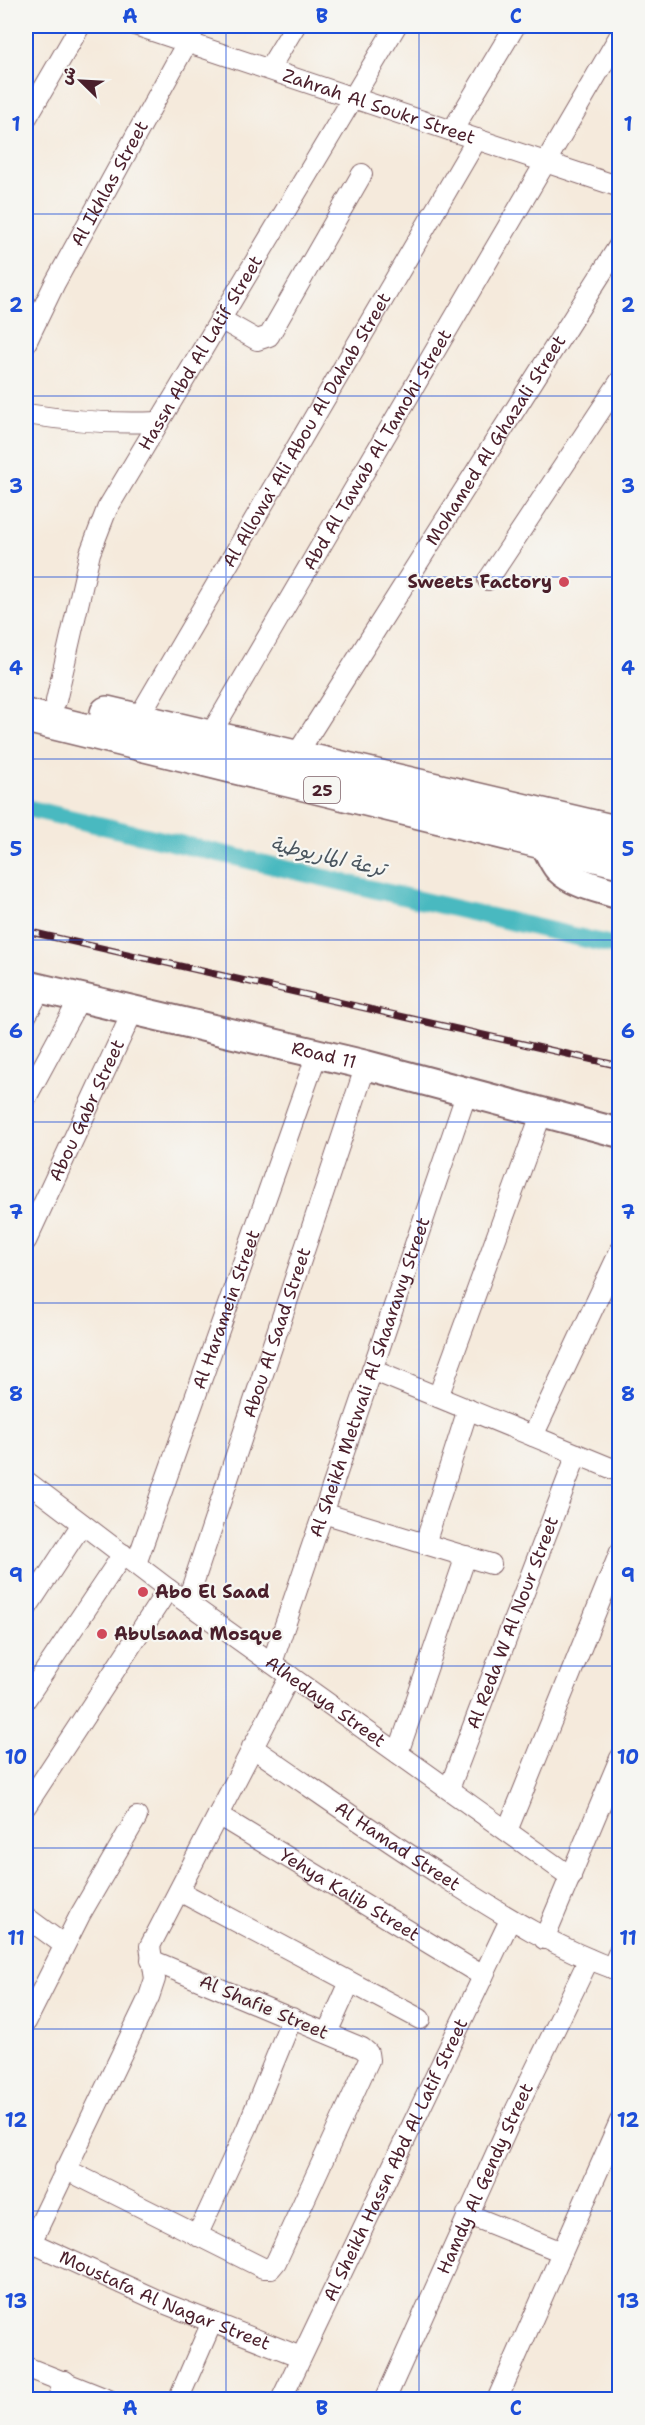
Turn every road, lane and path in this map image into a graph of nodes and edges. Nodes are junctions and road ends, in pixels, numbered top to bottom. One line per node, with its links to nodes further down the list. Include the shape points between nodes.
1 (80, 26): 10 (street)
2 (138, 26): 6 (street, Zahrah Al Soukr Street)
3 (295, 26): 8 (street)
4 (396, 26): 9 (street, Hassn Abd Al Latif Street)
5 (515, 26): 11 (street)
6 (191, 34): 8 (street, Zahrah Al Soukr Street); 18 (street, Al Ikhlas Street)
7 (620, 35): 13 (street, Abd Al Tawab Al Tamohi Street)
8 (268, 69): 9 (street, Zahrah Al Soukr Street)
9 (352, 98): 11 (street, Zahrah Al Soukr Street); 17 (street, Hassn Abd Al Latif Street)
10 (26, 119)
11 (452, 131): 12 (street, Zahrah Al Soukr Street)
12 (477, 139): 13 (street, Zahrah Al Soukr Street); 25 (street, Al Allowa' Ali Abou Al Dahab Street)
13 (544, 162): 15 (street, Zahrah Al Soukr Street); 26 (street, Abd Al Tawab Al Tamohi Street)
14 (362, 174): 17 (street, via 269,336 257,340)
15 (620, 187)
16 (620, 244): 27 (street, Mohamed Al Ghazali Street)
17 (220, 319): 21 (street, Hassn Abd Al Latif Street)
18 (26, 343)
19 (620, 381): 22 (street)
20 (26, 414): 21 (street, via 81,422)
21 (158, 422): 23 (street, Hassn Abd Al Latif Street, via 95,535)
22 (488, 580)
23 (41, 697): 25 (highway, 25)
24 (26, 716): 28 (highway, 25)
25 (136, 720): 26 (highway, 25)
26 (209, 737): 27 (highway, 25)
27 (295, 757): 29 (highway, 25)
28 (545, 844): 29 (highway, 25); 30 (street, via 565,874)
29 (616, 856)
30 (620, 895)
31 (33, 987): 32 (street, Road 11); 34 (street)
32 (80, 998): 33 (street, Road 11); 38 (street)
33 (133, 1011): 35 (street, Road 11); 41 (street, Abou Gabr Street)
34 (26, 1016)
35 (317, 1054): 36 (street, Road 11); 55 (street, Al Haramein Street)
36 (366, 1065): 37 (street, Road 11); 58 (street, Abou Al Saad Street)
37 (467, 1092): 39 (street, Road 11); 43 (street, Al Sheikh Metwali Al Shaarawy Street)
38 (26, 1098)
39 (542, 1112): 40 (street, Road 11); 44 (street)
40 (620, 1133)
41 (26, 1241)
42 (620, 1251): 46 (street)
43 (372, 1370): 44 (street); 50 (street, Al Sheikh Metwali Al Shaarawy Street)
44 (438, 1397): 45 (street)
45 (468, 1409): 46 (street); 52 (street)
46 (533, 1436): 47 (street)
47 (577, 1454): 48 (street); 66 (street, Al Reda W Al Nour Street)
48 (619, 1470)
49 (26, 1480): 51 (street, Alhedaya Street)
50 (323, 1513): 52 (street); 60 (street, Al Sheikh Metwali Al Shaarawy Street)
51 (82, 1524): 55 (street, Alhedaya Street); 59 (street)
52 (425, 1544): 54 (street)
53 (620, 1552): 70 (street)
54 (466, 1556): 56 (street); 64 (street)
55 (129, 1559): 57 (street, Alhedaya Street); 62 (street, Al Haramein Street)
56 (491, 1564)
57 (168, 1589): 58 (street, Alhedaya Street); 67 (street)
58 (188, 1602): 60 (street, Alhedaya Street)
59 (26, 1609)
60 (272, 1663): 61 (street, Alhedaya Street)
61 (290, 1676): 63 (street); 64 (street, Alhedaya Street)
62 (26, 1699)
63 (252, 1747): 68 (street); 74 (street, Al Hamad Street)
64 (398, 1754): 66 (street, Alhedaya Street)
65 (620, 1758): 71 (street)
66 (449, 1789): 70 (street, Alhedaya Street)
67 (26, 1806)
68 (218, 1815): 72 (street); 81 (street, Yehya Kalib Street)
69 (137, 1817): 76 (street)
70 (507, 1831): 71 (street, Alhedaya Street)
71 (571, 1876): 75 (street)
72 (179, 1891): 79 (street, via 150,1946); 82 (street)
73 (26, 1917): 76 (street)
74 (510, 1920): 75 (street, Al Hamad Street); 81 (street, Al Sheikh Hassn Abd Al Latif Street)
75 (544, 1939): 78 (street, Al Hamad Street)
76 (64, 1945): 85 (street)
77 (620, 1949): 80 (street)
78 (589, 1959): 80 (street, Al Hamad Street); 89 (street, Hamdy Al Gendy Street)
79 (151, 1960): 83 (street, Al Shafie Street); 88 (street, via 155,1979 149,1997)
80 (616, 1970)
81 (483, 1976): 94 (street, Al Sheikh Hassn Abd Al Latif Street)
82 (350, 1982): 84 (street); 86 (street)
83 (292, 2018): 86 (street, Al Shafie Street); 90 (street)
84 (420, 2019)
85 (26, 2022)
86 (327, 2033): 90 (street, Al Shafie Street, via 365,2050 369,2060 276,2262 271,2268 263,2268)
87 (620, 2121): 92 (street)
88 (65, 2169): 90 (street); 91 (street)
89 (467, 2214): 92 (street); 101 (street, Hamdy Al Gendy Street)
90 (197, 2235)
91 (28, 2248): 93 (street, Moustafa Al Nagar Street)
92 (562, 2252): 102 (street)
93 (212, 2322): 94 (street, Moustafa Al Nagar Street); 99 (street)
94 (302, 2357): 100 (street, Al Sheikh Hassn Abd Al Latif Street)
95 (26, 2367): 96 (street)
96 (65, 2381): 97 (street); 98 (street)
97 (57, 2400)
98 (109, 2400)
99 (178, 2400)
100 (281, 2400)
101 (385, 2400)
102 (497, 2400)

